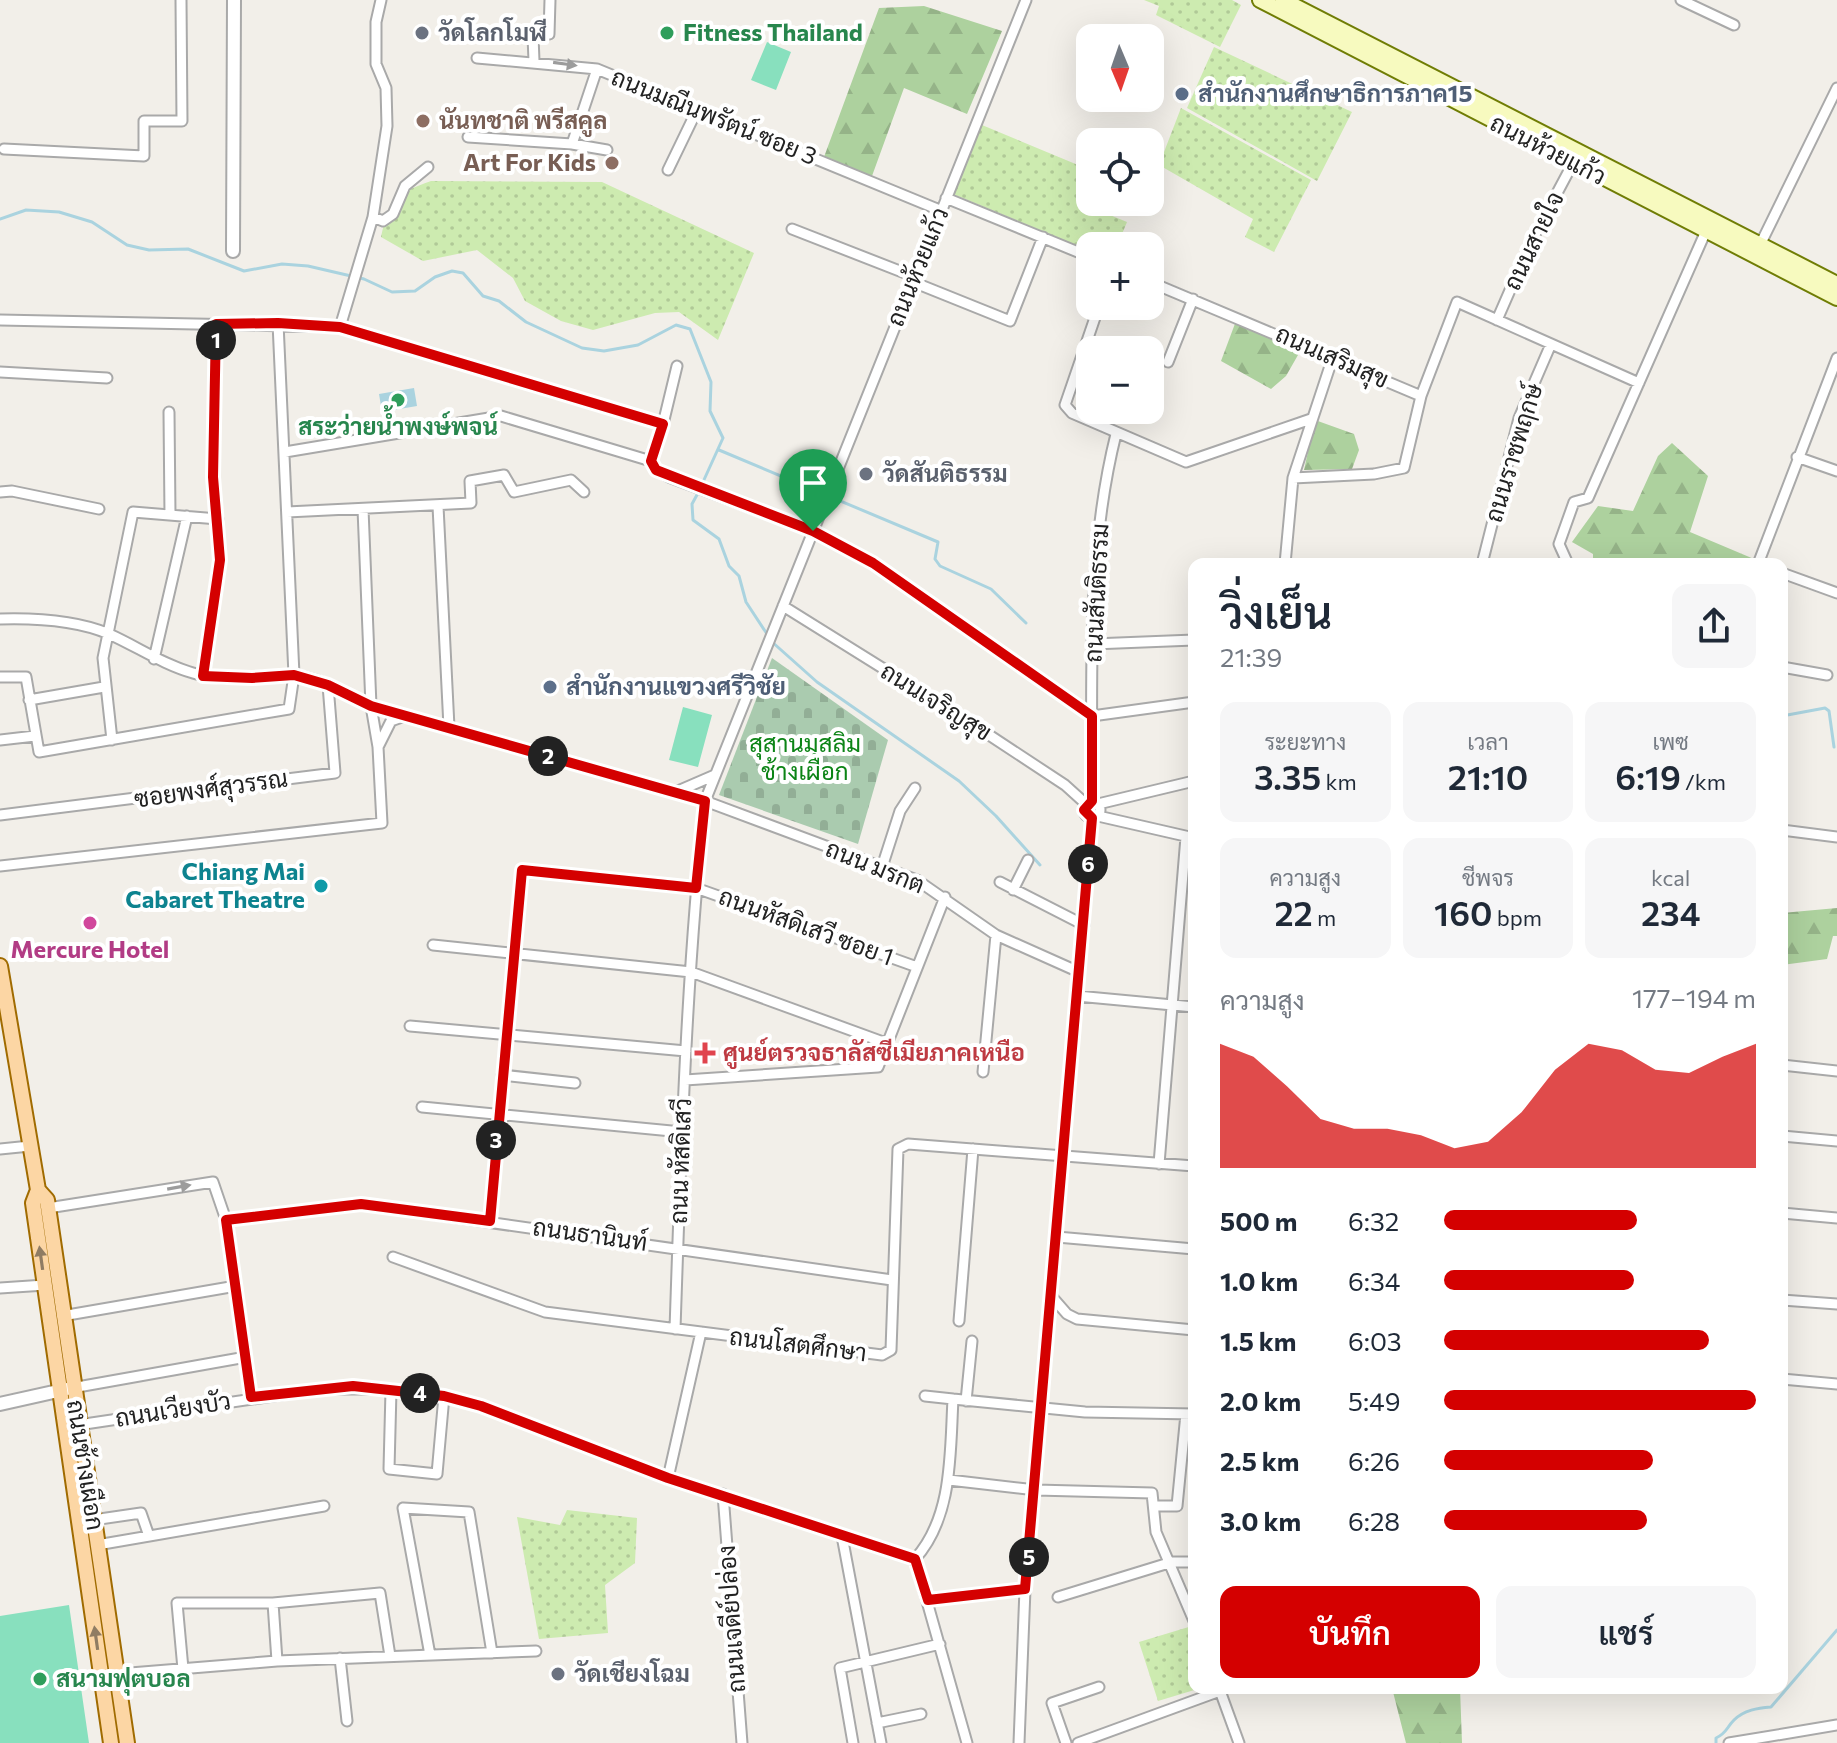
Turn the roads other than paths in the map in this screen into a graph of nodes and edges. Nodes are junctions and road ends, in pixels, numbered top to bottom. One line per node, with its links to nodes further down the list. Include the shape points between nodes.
1 (181, 0): 17 (street, via 182,121 144,121 144,156)
2 (234, 0): 29 (street)
3 (381, 0): 24 (street, via 376,64 386,88 387,126)
4 (550, 0): 11 (street, via 549,34 533,36)
5 (1026, 0): 22 (street, ถนนห้วยแก้ว)
6 (1260, 0): 19 (main road, ถนนห้วยแก้ว)
7 (1283, 0): 25 (main road, ถนนห้วยแก้ว)
8 (1681, 0): 9 (street)
9 (1734, 25)
10 (477, 58): 11 (street, ถนนมณีนพรัตน์ ซอย 3)
11 (534, 61): 12 (street, ถนนมณีนพรัตน์ ซอย 3, one-way to 12)
12 (597, 69): 14 (street, ถนนมณีนพรัตน์ ซอย 3); 16 (street)
13 (1837, 88): 28 (street)
14 (697, 110): 21 (street); 23 (street, ถนนมณีนพรัตน์ ซอย 3)
15 (468, 137): 16 (street)
16 (572, 144): 18 (street)
17 (4, 149)
18 (607, 150)
19 (1573, 163): 25 (main road, ถนนห้วยแก้ว); 38 (street, ถนนสายใจ)
20 (428, 167): 24 (street, via 405,186 390,218)
21 (668, 170)
22 (946, 198): 23 (street, ถนนห้วยแก้ว); 27 (street)
23 (942, 211): 31 (street, ถนนห้วยแก้ว)
24 (373, 217): 41 (street)
25 (1709, 226): 28 (main road, ถนนห้วยแก้ว); 34 (main road, ถนนห้วยแก้ว); 49 (street)
26 (792, 229): 31 (street)
27 (1043, 237): 30 (street); 31 (street, via 1010,321)
28 (1760, 245): 32 (main road, ถนนห้วยแก้ว)
29 (233, 251)
30 (1076, 251)
31 (914, 279): 60 (street, ถนนห้วยแก้ว)
32 (1837, 284)
33 (1164, 288): 35 (street, ถนนเสริมสุข)
34 (1837, 298)
35 (1193, 299): 43 (street, ถนนเสริมสุข); 45 (street)
36 (0, 320): 40 (street)
37 (1094, 320): 54 (street, via 1065,405)
38 (1497, 320): 42 (street); 50 (street, via 1457,302)
39 (278, 323): 40 (street); 41 (street); 55 (street)
40 (216, 324): 69 (street, via 213,477)
41 (340, 327): 53 (street)
42 (1551, 344): 49 (street); 72 (street, ถนนราชพฤกษ์, via 1519,418)
43 (1333, 357): 50 (street, ถนนเสริมสุข); 52 (street)
44 (1837, 358): 56 (street)
45 (1168, 362)
46 (677, 366): 53 (street)
47 (0, 372): 48 (street)
48 (107, 378)
49 (1639, 383): 73 (street, via 1588,498 1574,502 1559,544)
50 (1421, 396): 59 (street, via 1404,468)
51 (169, 412): 67 (street)
52 (1311, 419): 54 (street, via 1186,462); 59 (street)
53 (663, 424): 57 (street)
54 (1116, 434): 81 (street, ถนนสันติธรรม, via 1105,478 1092,600)
55 (285, 452): 57 (street, via 501,416); 66 (street)
56 (1797, 457): 58 (street); 74 (street)
57 (651, 461): 70 (street, via 671,478)
58 (1837, 471)
59 (1293, 478): 71 (street)
60 (829, 490): 70 (street, ถนน หัสดิเสวี)
61 (0, 492): 64 (street)
62 (584, 492): 63 (street, via 571,480 514,492 504,475 470,481 471,503)
63 (438, 506): 65 (street); 95 (street)
64 (99, 509)
65 (363, 509): 66 (street); 92 (street)
66 (287, 512): 84 (street)
67 (170, 515): 68 (street); 79 (street, via 133,512)
68 (187, 516): 69 (street); 82 (street)
69 (218, 519): 86 (street, via 220,560)
70 (813, 531): 77 (street, ถนน หัสดิเสวี); 94 (street, via 873,563)
71 (1286, 558)
72 (1484, 558)
73 (1565, 558)
74 (1760, 558)
75 (1788, 575): 76 (street)
76 (1837, 593)
77 (783, 606): 100 (street, ถนน หัสดิเสวี); 105 (street, ถนนเจริญสุข)
78 (0, 619): 79 (street, via 34,618)
79 (109, 635): 82 (street); 89 (street)
80 (1188, 640): 81 (street)
81 (1093, 644): 94 (street, ถนนสันติธรรม)
82 (154, 659): 86 (street)
83 (1788, 668): 85 (street)
84 (294, 675): 86 (street); 88 (street, ถนน มรกต); 98 (street, via 289,709)
85 (1827, 675)
86 (203, 676)
87 (0, 677): 90 (street, via 26,677)
88 (328, 685): 92 (street, ถนน มรกต); 106 (street, ซอยพงศ์สุวรรณ, via 335,773)
89 (104, 687): 90 (street); 98 (street)
90 (29, 700): 96 (street)
91 (1188, 703): 94 (street)
92 (371, 706): 93 (street, ถนน มรกต); 99 (street)
93 (409, 715): 95 (street, ถนน มรกต); 99 (street, via 391,721)
94 (1092, 716): 105 (street, ถนนสันติธรรม)
95 (449, 727): 103 (street, ถนน มรกต)
96 (35, 736): 97 (street); 98 (street, via 39,752)
97 (0, 740)
98 (112, 740)
99 (378, 747): 113 (street, via 382,823)
100 (715, 775): 103 (street); 104 (street, ถนน หัสดิเสวี)
101 (1188, 782): 105 (street)
102 (915, 788): 114 (street, via 900,811)
103 (675, 792): 104 (street, ถนน มรกต)
104 (705, 801): 114 (street, ถนน มรกต); 116 (street, ถนน หัสดิเสวี)
105 (1092, 803): 107 (street, ถนนสันติธรรม); 107 (street, via 1084,813)
106 (0, 815)
107 (1095, 817): 110 (street); 119 (street)
108 (1788, 831): 109 (street)
109 (1837, 837)
110 (1188, 838)
111 (1188, 859): 128 (street)
112 (1028, 860): 117 (street)
113 (0, 866)
114 (882, 867): 118 (street, ถนน มรกต)
115 (1000, 882): 117 (street)
116 (696, 888): 122 (street, ถนนหัสดิเสวี ซอย 1, via 522,870); 124 (street, ถนนหัสดิเสวี ซอย 1); 125 (street, ถนน หัสดิเสวี)
117 (1013, 890): 119 (street)
118 (945, 897): 120 (street, ถนน มรกต); 124 (street)
119 (1084, 925): 126 (street)
120 (996, 935): 126 (street, ถนน มรกต); 136 (street)
121 (433, 945): 122 (street)
122 (514, 954): 125 (street); 131 (street)
123 (0, 966): 145 (main road, ถนนช้างเผือก)
124 (917, 967): 132 (street)
125 (691, 972): 132 (street); 133 (street, ถนน หัสดิเสวี)
126 (1079, 972): 127 (street)
127 (1077, 996): 128 (street); 148 (street)
128 (1174, 1006): 129 (street); 149 (street)
129 (1188, 1007)
130 (410, 1026): 131 (street)
131 (506, 1035): 133 (street); 137 (street)
132 (886, 1043): 138 (street, via 878,1067)
133 (686, 1051): 138 (street, ถนน หัสดิเสวี)
134 (1788, 1066): 135 (street)
135 (1837, 1071)
136 (983, 1072)
137 (502, 1075): 139 (street); 141 (street)
138 (685, 1080): 142 (street, ถนน หัสดิเสวี)
139 (575, 1083)
140 (422, 1107): 141 (street)
141 (497, 1114): 142 (street); 156 (street)
142 (682, 1132): 158 (street, ถนน หัสดิเสวี)
143 (1788, 1137): 144 (street)
144 (1837, 1141)
145 (30, 1146): 146 (street); 151 (main road, ถนนช้างเผือก)
146 (0, 1149)
147 (973, 1149): 148 (street, ถนนโสตศึกษา); 161 (street, ถนนโสตศึกษา, via 908,1144 898,1149); 169 (street)
148 (1064, 1155): 149 (street, ถนนโสตศึกษา); 157 (street)
149 (1159, 1164): 150 (street, ถนนโสตศึกษา)
150 (1188, 1166)
151 (38, 1190): 152 (main road, ถนนช้างเผือก); 162 (main road, ถนนช้างเผือก, one-way to 151, via 33,1203)
152 (48, 1208): 155 (street, one-way to 155, via 213,1182); 168 (main road, ถนนช้างเผือก)
153 (1788, 1214): 154 (street)
154 (1837, 1218)
155 (226, 1220): 156 (street, ถนนธานินท์, via 336,1204); 163 (street)
156 (490, 1221): 158 (street, ถนนธานินท์)
157 (1057, 1237): 159 (street); 165 (street)
158 (677, 1247): 161 (street, ถนนธานินท์); 170 (street, ถนน หัสดิเสวี)
159 (1188, 1248)
160 (393, 1257): 170 (street, ถนนโสตศึกษา, via 545,1312)
161 (892, 1280): 172 (street, ถนนโสตศึกษา, via 888,1354)
162 (45, 1285): 164 (street); 177 (main road, ถนนช้างเผือก)
163 (236, 1286): 168 (street); 174 (street)
164 (0, 1288)
165 (1053, 1298): 171 (street, via 1077,1319); 185 (street)
166 (1788, 1300): 167 (street)
167 (1837, 1304)
168 (62, 1316): 177 (main road, ถนนช้างเผือก)
169 (959, 1321)
170 (675, 1329): 172 (street, ถนนโสตศึกษา)
171 (1188, 1329)
172 (701, 1332): 189 (street)
173 (972, 1341): 183 (street)
174 (246, 1357): 177 (street); 181 (street)
175 (1788, 1380): 176 (street)
176 (1837, 1384)
177 (66, 1390): 184 (street); 187 (main road, ถนนช้างเผือก); 224 (main road, ถนนช้างเผือก, one-way to 177)
178 (391, 1390): 179 (street, ถนนเวียงบัว); 179 (street, via 389,1469 437,1474); 181 (street, ถนนเวียงบัว, via 353,1386)
179 (444, 1396): 189 (street, ถนนเวียงบัว)
180 (925, 1396): 182 (street)
181 (251, 1397): 187 (street, ถนนเวียงบัว)
182 (953, 1399): 183 (street); 190 (street)
183 (966, 1401): 185 (street)
184 (0, 1404)
185 (1043, 1409): 186 (street); 191 (street)
186 (1188, 1414)
187 (78, 1425): 195 (main road, ถนนช้างเผือก)
188 (1188, 1428): 194 (street, via 1177,1506)
189 (668, 1478): 192 (street, ถนนเวียงบัว)
190 (949, 1480): 191 (street); 199 (street, via 932,1536)
191 (1036, 1490): 194 (street, via 1152,1493); 202 (street)
192 (723, 1494): 197 (street, ถนนเวียงบัว); 226 (street, ถนนเจดีย์ปล่อง)
193 (324, 1506): 196 (street)
194 (1155, 1506): 200 (street, via 1156,1532)
195 (93, 1520): 196 (street, via 141,1513); 198 (main road, ถนนช้างเผือก)
196 (149, 1536): 198 (street)
197 (842, 1536): 199 (street, ถนนเวียงบัว); 214 (street)
198 (97, 1545): 216 (main road, ถนนช้างเผือก)
199 (915, 1559): 204 (street)
200 (1172, 1562): 201 (street); 203 (street); 206 (street)
201 (1188, 1562)
202 (1025, 1589): 204 (street); 230 (street)
203 (1058, 1597)
204 (928, 1600): 207 (street)
205 (273, 1603): 211 (street, via 380,1593); 213 (street); 215 (street, via 177,1603)
206 (1188, 1605)
207 (940, 1644): 214 (street); 229 (street)
208 (536, 1651): 209 (street)
209 (492, 1653): 210 (street); 210 (street, via 469,1512 403,1508)
210 (430, 1655): 211 (street)
211 (390, 1656): 212 (street)
212 (340, 1658): 213 (street); 221 (street)
213 (277, 1661): 215 (street)
214 (866, 1664): 222 (street); 227 (street, via 840,1668)
215 (183, 1669): 216 (street)
216 (118, 1674): 225 (main road, ถนนช้างเผือก)
217 (1099, 1687): 231 (street, via 1052,1703)
218 (1209, 1694): 232 (street)
219 (1221, 1694): 233 (street)
220 (921, 1714): 222 (street)
221 (347, 1721)
222 (877, 1723): 228 (street)
223 (1837, 1725): 234 (street)
224 (111, 1743)
225 (127, 1743)
226 (742, 1743)
227 (853, 1743)
228 (881, 1743)
229 (967, 1743)
230 (1019, 1743)
231 (1066, 1743)
232 (1078, 1743)
233 (1239, 1743)
234 (1729, 1743)

